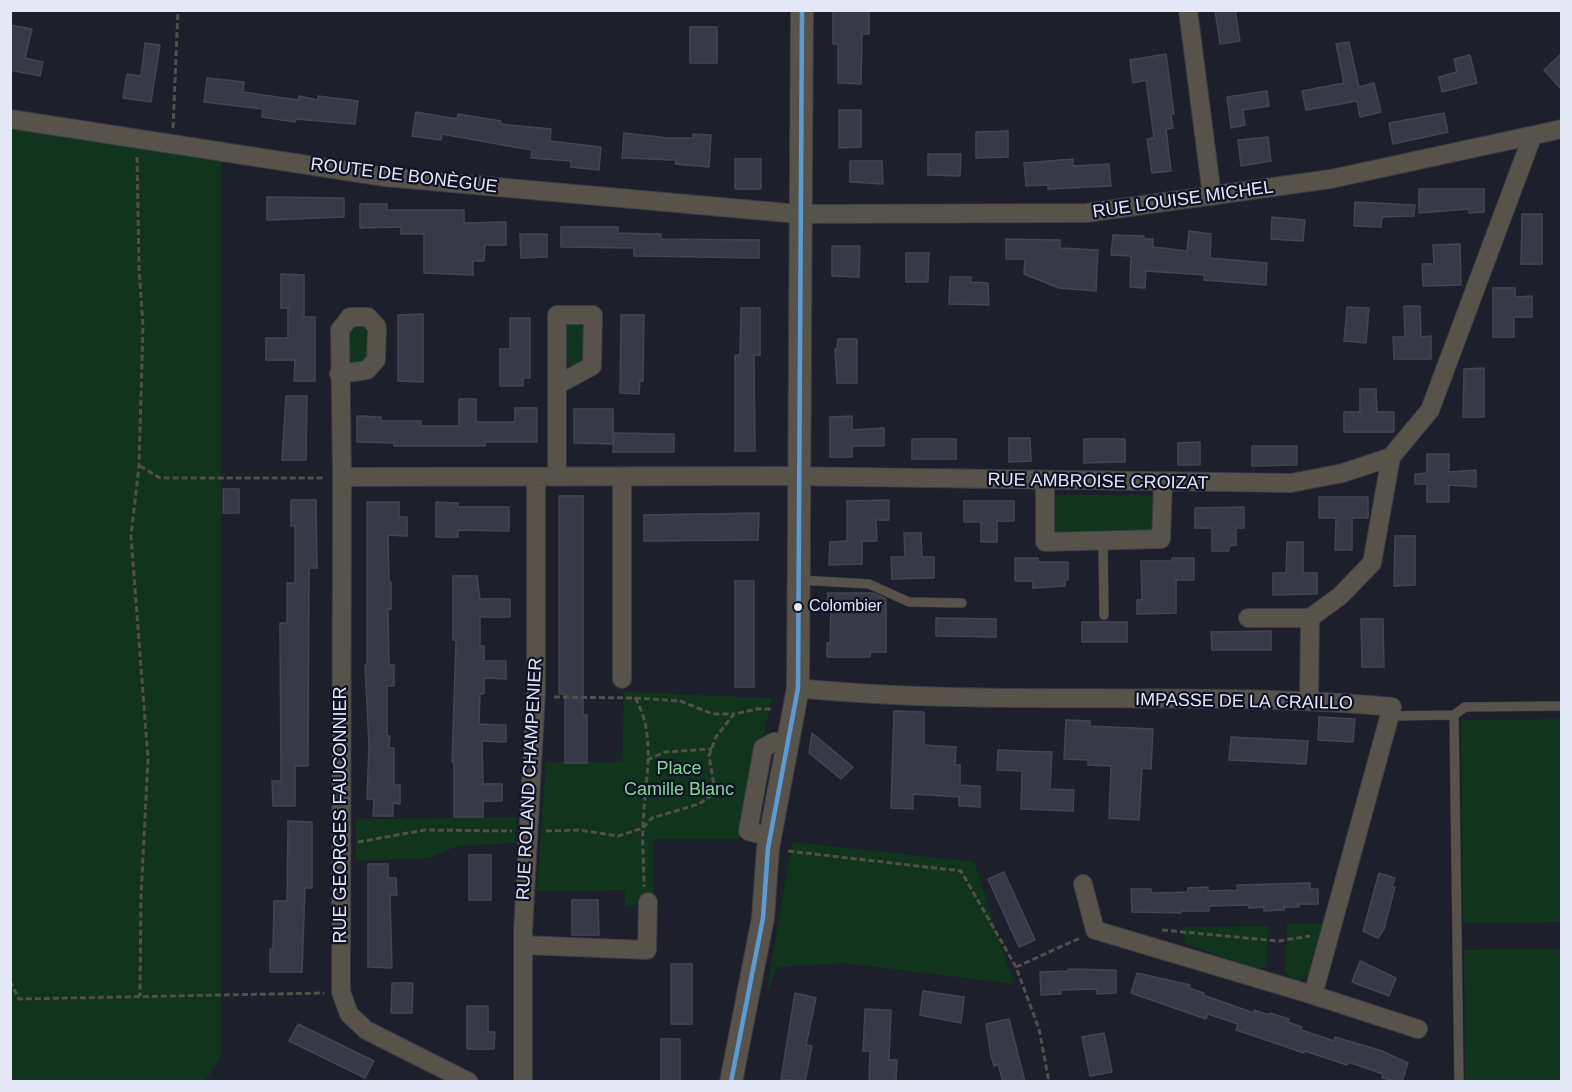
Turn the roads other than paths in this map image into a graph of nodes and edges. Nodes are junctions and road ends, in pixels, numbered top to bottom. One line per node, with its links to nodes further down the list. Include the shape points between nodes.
1 (802, 10): 7 (street)
2 (1188, 10): 6 (street)
3 (10, 119): 7 (street, ROUTE DE BONÈGUE, via 385,177)
4 (1562, 129): 5 (street, RUE LOUISE MICHEL)
5 (1532, 137): 6 (street, RUE LOUISE MICHEL, via 1331,180); 10 (street, via 1430,410)
6 (1212, 196): 7 (street, RUE LOUISE MICHEL, via 1086,213)
7 (800, 214): 15 (street)
8 (339, 374): 11 (street, RUE GEORGES FAUCONNIER)
9 (557, 385): 13 (street)
10 (1391, 457): 17 (street, RUE AMBROISE CROIZAT, via 1343,473 1291,483); 23 (street, via 1372,563 1340,596)
11 (342, 477): 12 (street); 35 (street, RUE GEORGES FAUCONNIER, via 341,992 349,1014 366,1030)
12 (536, 477): 13 (street); 32 (street, RUE ROLAND CHAMPENIER, via 536,692)
13 (556, 477): 14 (street)
14 (622, 477): 15 (street); 24 (street)
15 (801, 477): 16 (street, RUE AMBROISE CROIZAT); 19 (street)
16 (1045, 482): 17 (street, RUE AMBROISE CROIZAT); 18 (street, via 1045,542)
17 (1163, 483): 18 (street, via 1161,539)
18 (1103, 541): 21 (lane)
19 (800, 580): 20 (lane, via 869,584 909,602); 25 (street)
20 (962, 603)
21 (1104, 615)
22 (1248, 618): 23 (street)
23 (1310, 618): 26 (street)
24 (622, 679)
25 (798, 688): 26 (street, IMPASSE DE LA CRAILLO, via 1014,699); 37 (street, via 769,842 763,918)
26 (1309, 699): 29 (street, IMPASSE DE LA CRAILLO, via 1392,707)
27 (1562, 706): 28 (lane, via 1465,707)
28 (1454, 715): 29 (lane); 38 (lane)
29 (1389, 716): 33 (street)
30 (1083, 884): 33 (street, via 1095,930)
31 (648, 902): 32 (street, via 647,950)
32 (523, 945): 36 (street, RUE ROLAND CHAMPENIER)
33 (1313, 995): 34 (street)
34 (1418, 1029)
35 (468, 1082)
36 (523, 1082)
37 (731, 1082)
38 (1459, 1082)

